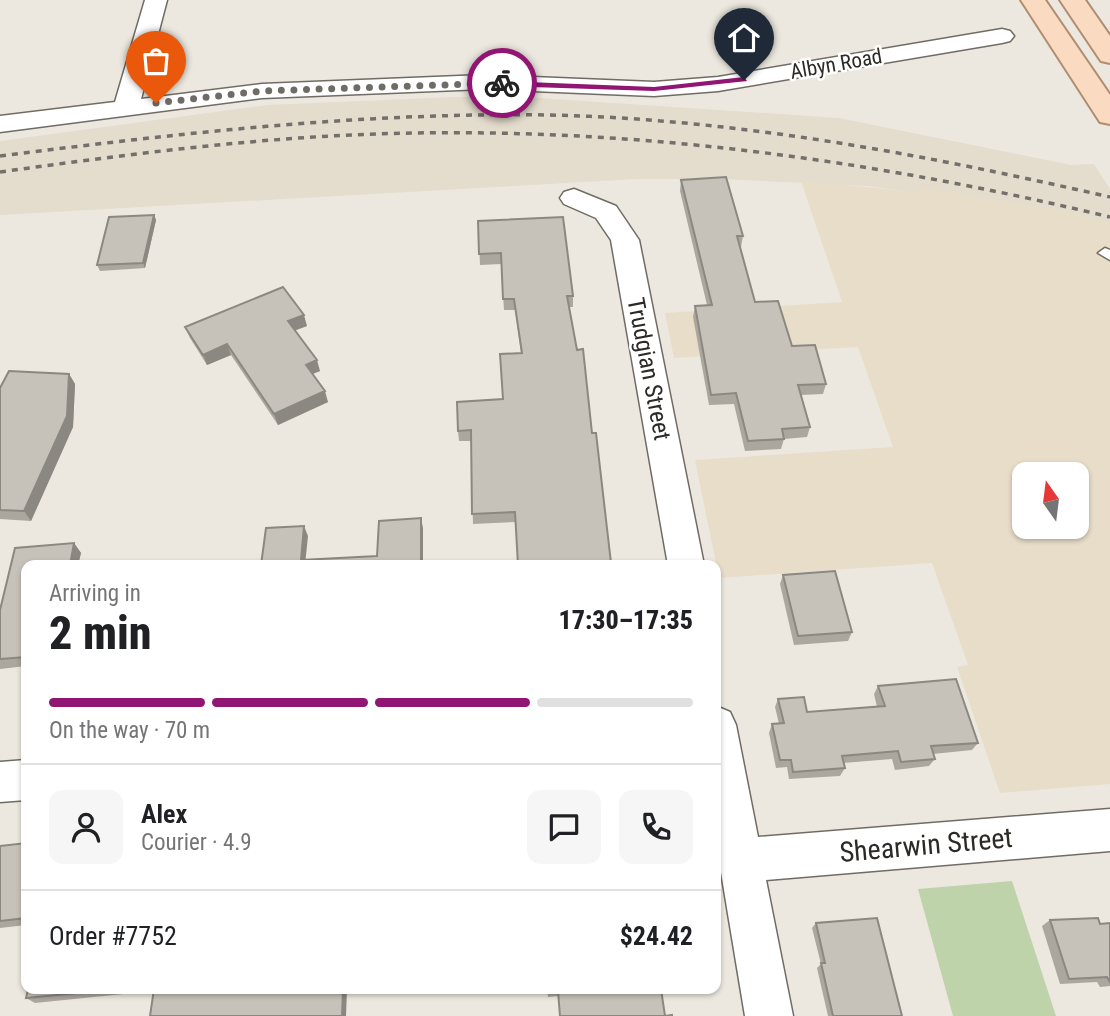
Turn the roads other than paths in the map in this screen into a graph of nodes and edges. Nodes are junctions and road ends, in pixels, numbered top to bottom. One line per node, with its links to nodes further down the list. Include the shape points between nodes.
1 (156, 0): 6 (street)
2 (1033, 0): 7 (main road)
3 (1072, 0): 5 (main road)
4 (1002, 36): 6 (street, Albyn Road, via 718,84 654,89 484,82 386,85 262,91)
5 (1110, 55)
6 (126, 107): 8 (street, Albyn Road)
7 (1110, 116)
8 (0, 124)
9 (574, 198): 10 (street, Trudgian Street, via 606,212 625,240)
10 (685, 560)
11 (721, 752): 15 (street)
12 (21, 780): 13 (street)
13 (0, 782)
14 (1110, 830): 15 (street, Shearwin Street)
15 (741, 860): 16 (street)
16 (769, 1016)

